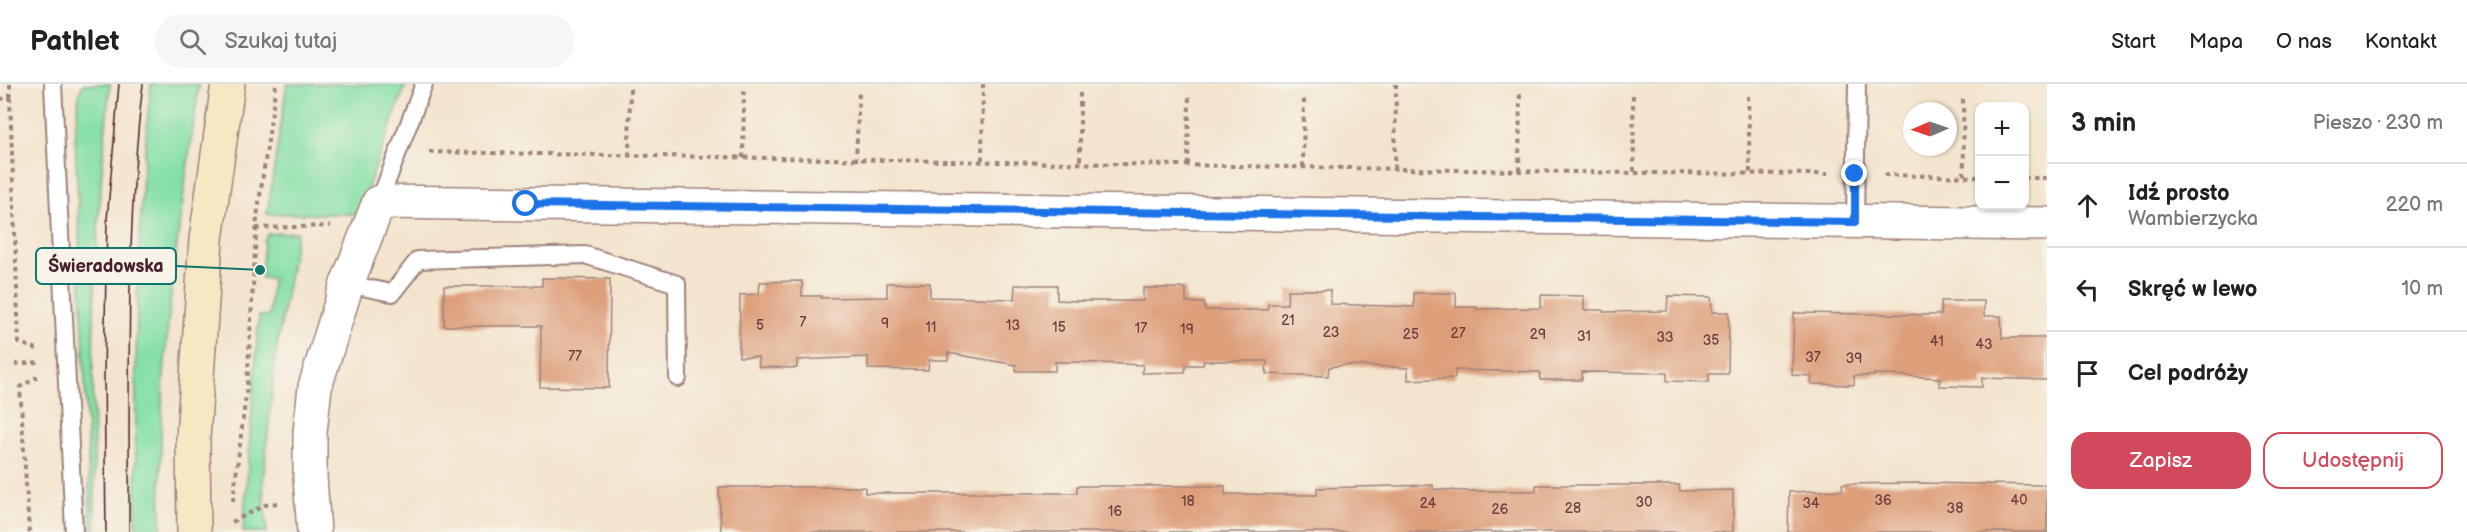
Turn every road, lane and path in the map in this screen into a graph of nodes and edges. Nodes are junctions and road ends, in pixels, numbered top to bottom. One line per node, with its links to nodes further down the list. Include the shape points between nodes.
1 (10, 84): 18 (path)
2 (53, 84): 47 (lane)
3 (228, 84): 48 (street, via 206,239 193,439)
4 (276, 84): 41 (path)
5 (424, 84): 21 (lane)
6 (983, 84): 25 (path)
7 (1396, 84): 29 (path)
8 (1857, 84): 33 (lane)
9 (630, 88): 22 (path)
10 (744, 90): 23 (path)
11 (859, 92): 24 (path)
12 (1080, 93): 26 (path)
13 (1520, 93): 30 (path)
14 (1189, 95): 27 (path)
15 (1634, 95): 31 (path)
16 (1748, 96): 32 (path)
17 (1304, 97): 28 (path)
18 (10, 98): 19 (path); 46 (path, via 19,343 35,348 36,378 20,387)
19 (0, 99)
20 (1963, 99): 34 (path)
21 (398, 152): 22 (path); 38 (lane)
22 (629, 156): 23 (path)
23 (743, 158): 24 (path)
24 (856, 160): 25 (path)
25 (982, 160): 26 (path)
26 (1080, 163): 27 (path)
27 (1188, 165): 28 (path)
28 (1303, 167): 29 (path)
29 (1395, 169): 30 (path)
30 (1519, 171): 31 (path)
31 (1634, 173): 32 (path)
32 (1750, 173): 33 (path)
33 (1855, 174): 34 (path); 39 (lane)
34 (1964, 176): 35 (path)
35 (1975, 177)
36 (2029, 178): 37 (path)
37 (2047, 178)
38 (375, 214): 39 (street); 41 (path); 42 (street)
39 (1855, 222): 40 (street)
40 (2047, 224)
41 (256, 228): 45 (path, via 247,386)
42 (347, 284): 43 (lane, via 392,293 418,260 585,255 677,284); 44 (street, via 315,387)
43 (678, 378)
44 (310, 497): 45 (path, via 265,505); 50 (street)
45 (231, 522): 49 (path)
46 (29, 532)
47 (74, 532)
48 (194, 532)
49 (230, 532)
50 (314, 532)

